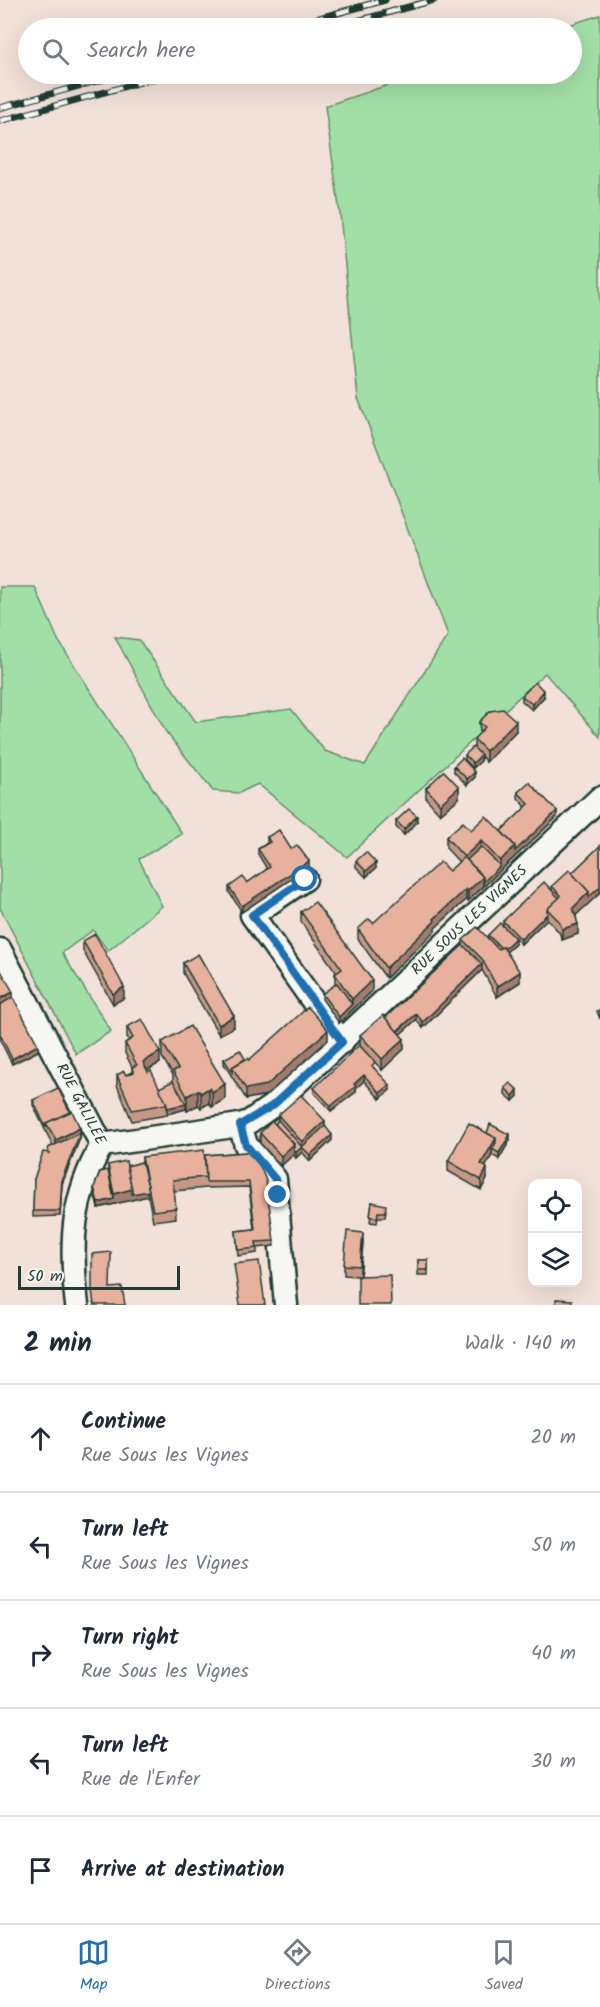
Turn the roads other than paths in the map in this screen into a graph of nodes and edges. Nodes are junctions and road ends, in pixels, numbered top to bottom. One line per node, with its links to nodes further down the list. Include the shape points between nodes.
1 (600, 798): 4 (street, RUE SOUS LES VIGNES)
2 (305, 879): 4 (street, via 252,915)
3 (0, 950): 6 (street, RUE GALILÉE)
4 (342, 1042): 5 (street, RUE SOUS LES VIGNES, via 272,1106)
5 (240, 1125): 6 (street, RUE SOUS LES VIGNES); 8 (street, via 246,1145 275,1179)
6 (102, 1145): 7 (street, RUE GALILÉE, via 88,1170 74,1216)
7 (77, 1305)
8 (286, 1305)

